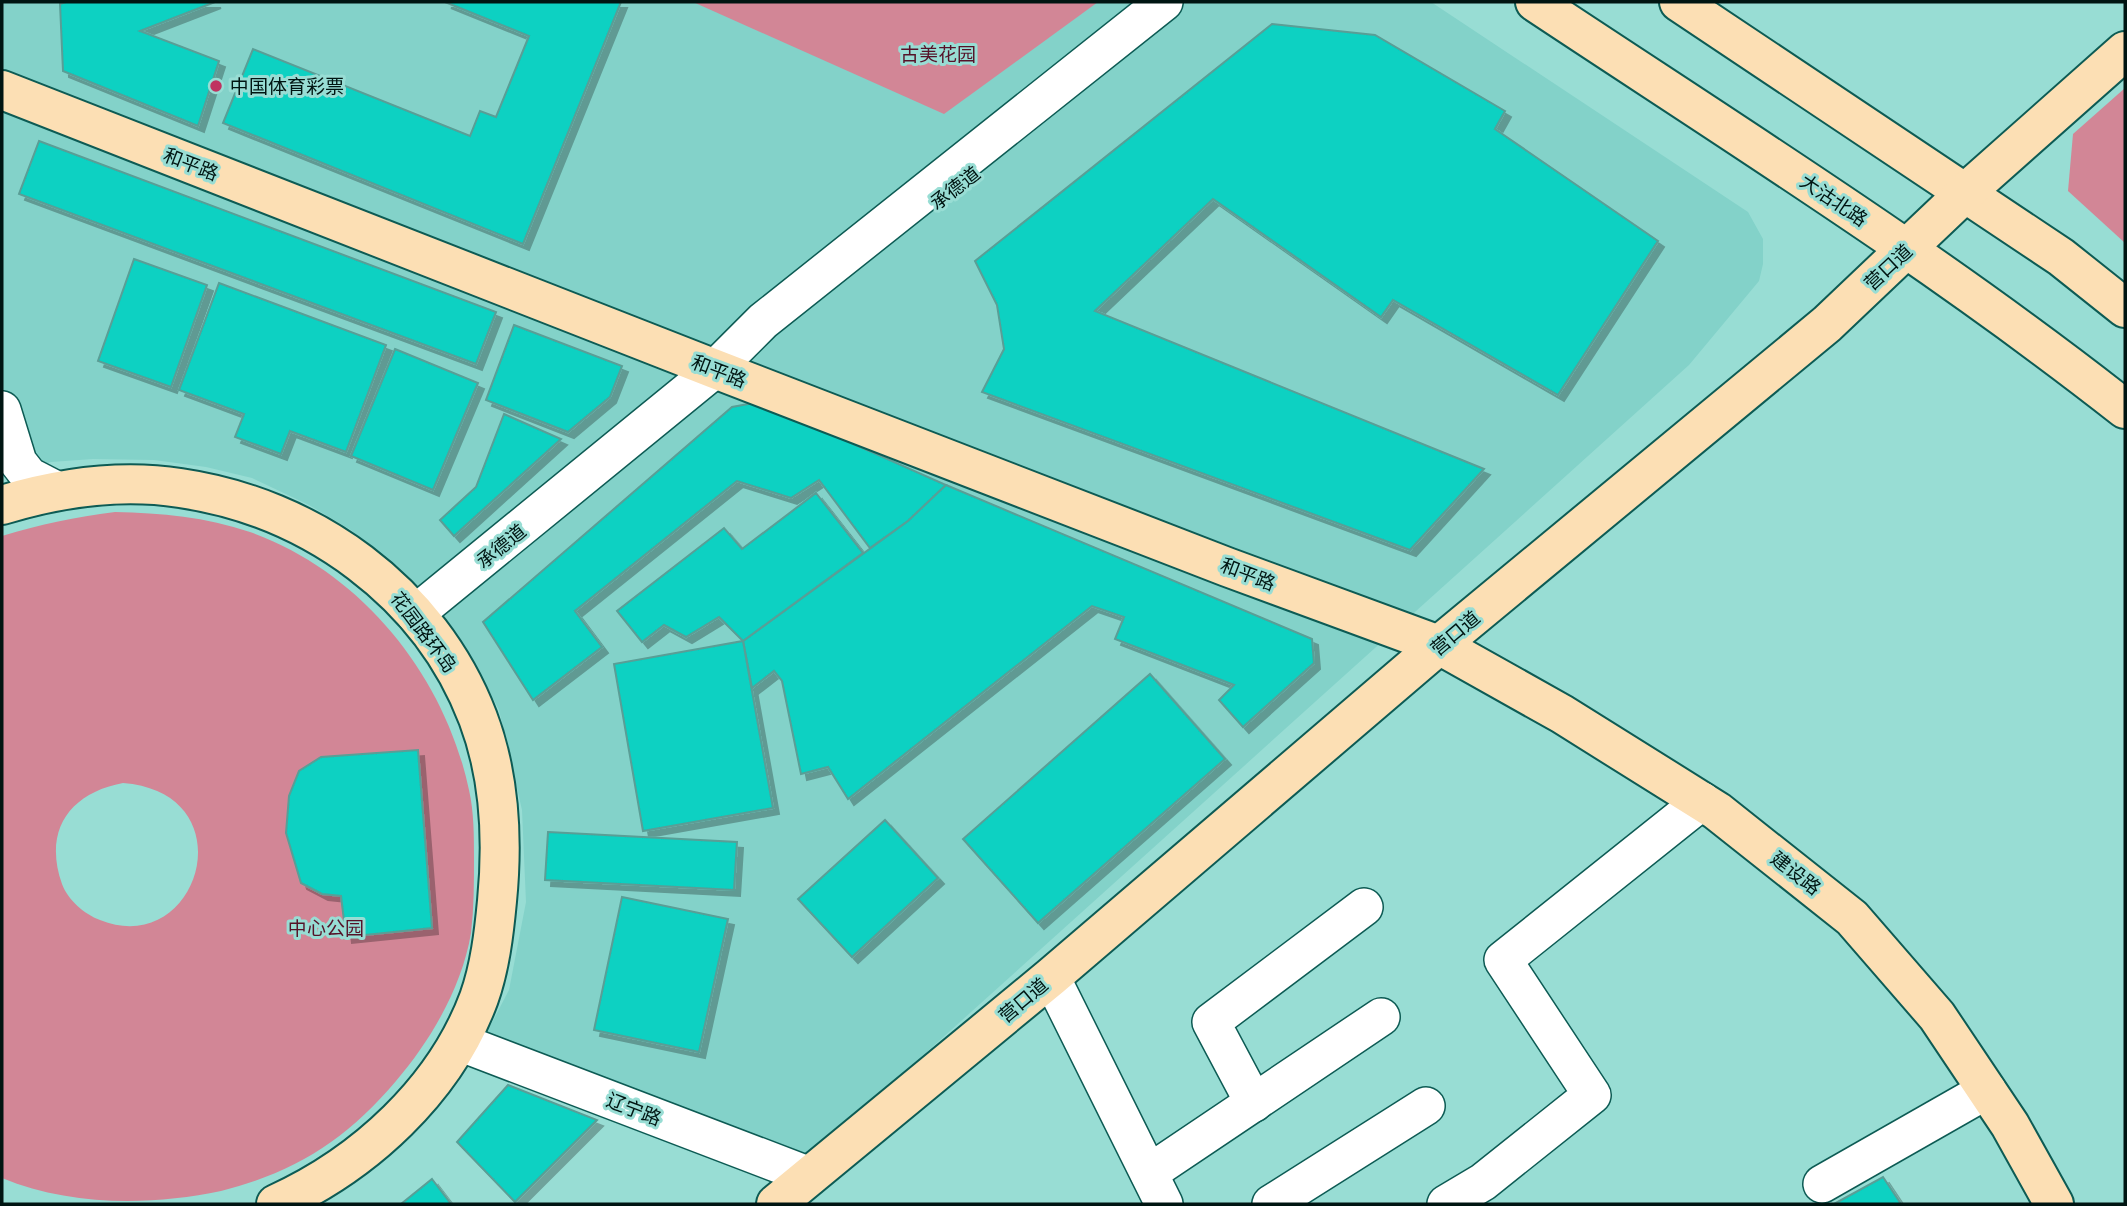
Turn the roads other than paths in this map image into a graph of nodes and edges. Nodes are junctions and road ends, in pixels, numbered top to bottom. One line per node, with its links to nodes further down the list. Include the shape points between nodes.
1 (1164, 2): 10 (street, 承德道, via 763,321)
2 (1190, 2): 10 (street, 承德道, via 773,332)
3 (1535, 2): 8 (street, 大沽北路)
4 (1679, 2): 7 (street)
5 (2125, 51): 7 (street, 营口道)
6 (2, 90): 10 (street, 和平路)
7 (1966, 192): 8 (street, 营口道); 9 (street)
8 (1908, 249): 11 (street, 大沽北路); 18 (street, 营口道, via 1827,324)
9 (2125, 308)
10 (715, 369): 17 (street, 承德道); 18 (street, 和平路)
11 (2125, 409)
12 (2, 410): 15 (street, via 24,471)
13 (2, 463): 14 (street)
14 (2, 475)
15 (58, 491): 16 (street, 花园路环岛); 17 (street, 花园路环岛, via 178,487 249,503 320,535 353,557 385,581)
16 (2, 505)
17 (415, 614): 23 (street, 花园路环岛, via 459,677 478,718 499,821 498,895 489,958 479,997)
18 (1439, 645): 19 (street, 建设路); 21 (street, 营口道)
19 (1702, 801): 24 (street, 建设路, via 1852,918 1937,1016); 33 (street, via 1503,960 1592,1095 1483,1182)
20 (1364, 907): 25 (street, via 1211,1022)
21 (1051, 976): 27 (street, 营口道); 29 (street)
22 (1381, 1017): 25 (street)
23 (459, 1042): 27 (street, 辽宁路); 30 (street, 花园路环岛, via 427,1088 360,1154 327,1178)
24 (1987, 1090): 28 (street); 34 (street, 建设路)
25 (1254, 1103): 29 (street)
26 (1426, 1106): 32 (street)
27 (810, 1176): 31 (street, 营口道)
28 (1822, 1184)
29 (1156, 1189)
30 (276, 1204)
31 (776, 1204)
32 (1271, 1204)
33 (1446, 1204)
34 (2054, 1204)

